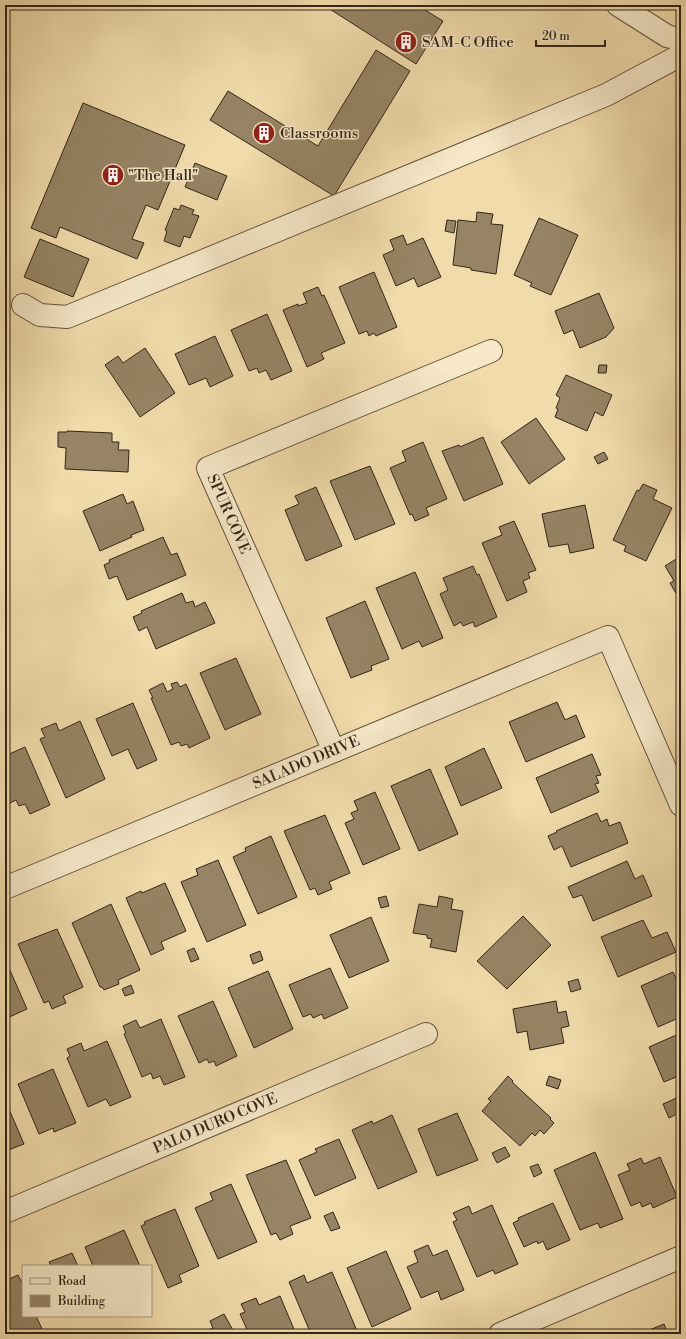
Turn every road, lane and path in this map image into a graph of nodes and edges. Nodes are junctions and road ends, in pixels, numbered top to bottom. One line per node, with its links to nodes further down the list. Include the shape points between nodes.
1 (618, 5): 2 (street, via 667,36)
2 (681, 40)
3 (681, 54): 4 (street, via 606,95 67,317 40,315)
4 (23, 305)
5 (491, 351): 6 (street, SPUR COVE, via 208,468)
6 (334, 751): 7 (street, SALADO DRIVE, via 608,637); 8 (street, SALADO DRIVE)
7 (681, 805)
8 (5, 888)
9 (426, 1034): 10 (street, PALO DURO COVE)
10 (5, 1212)
11 (681, 1257): 12 (street)
12 (500, 1334)

